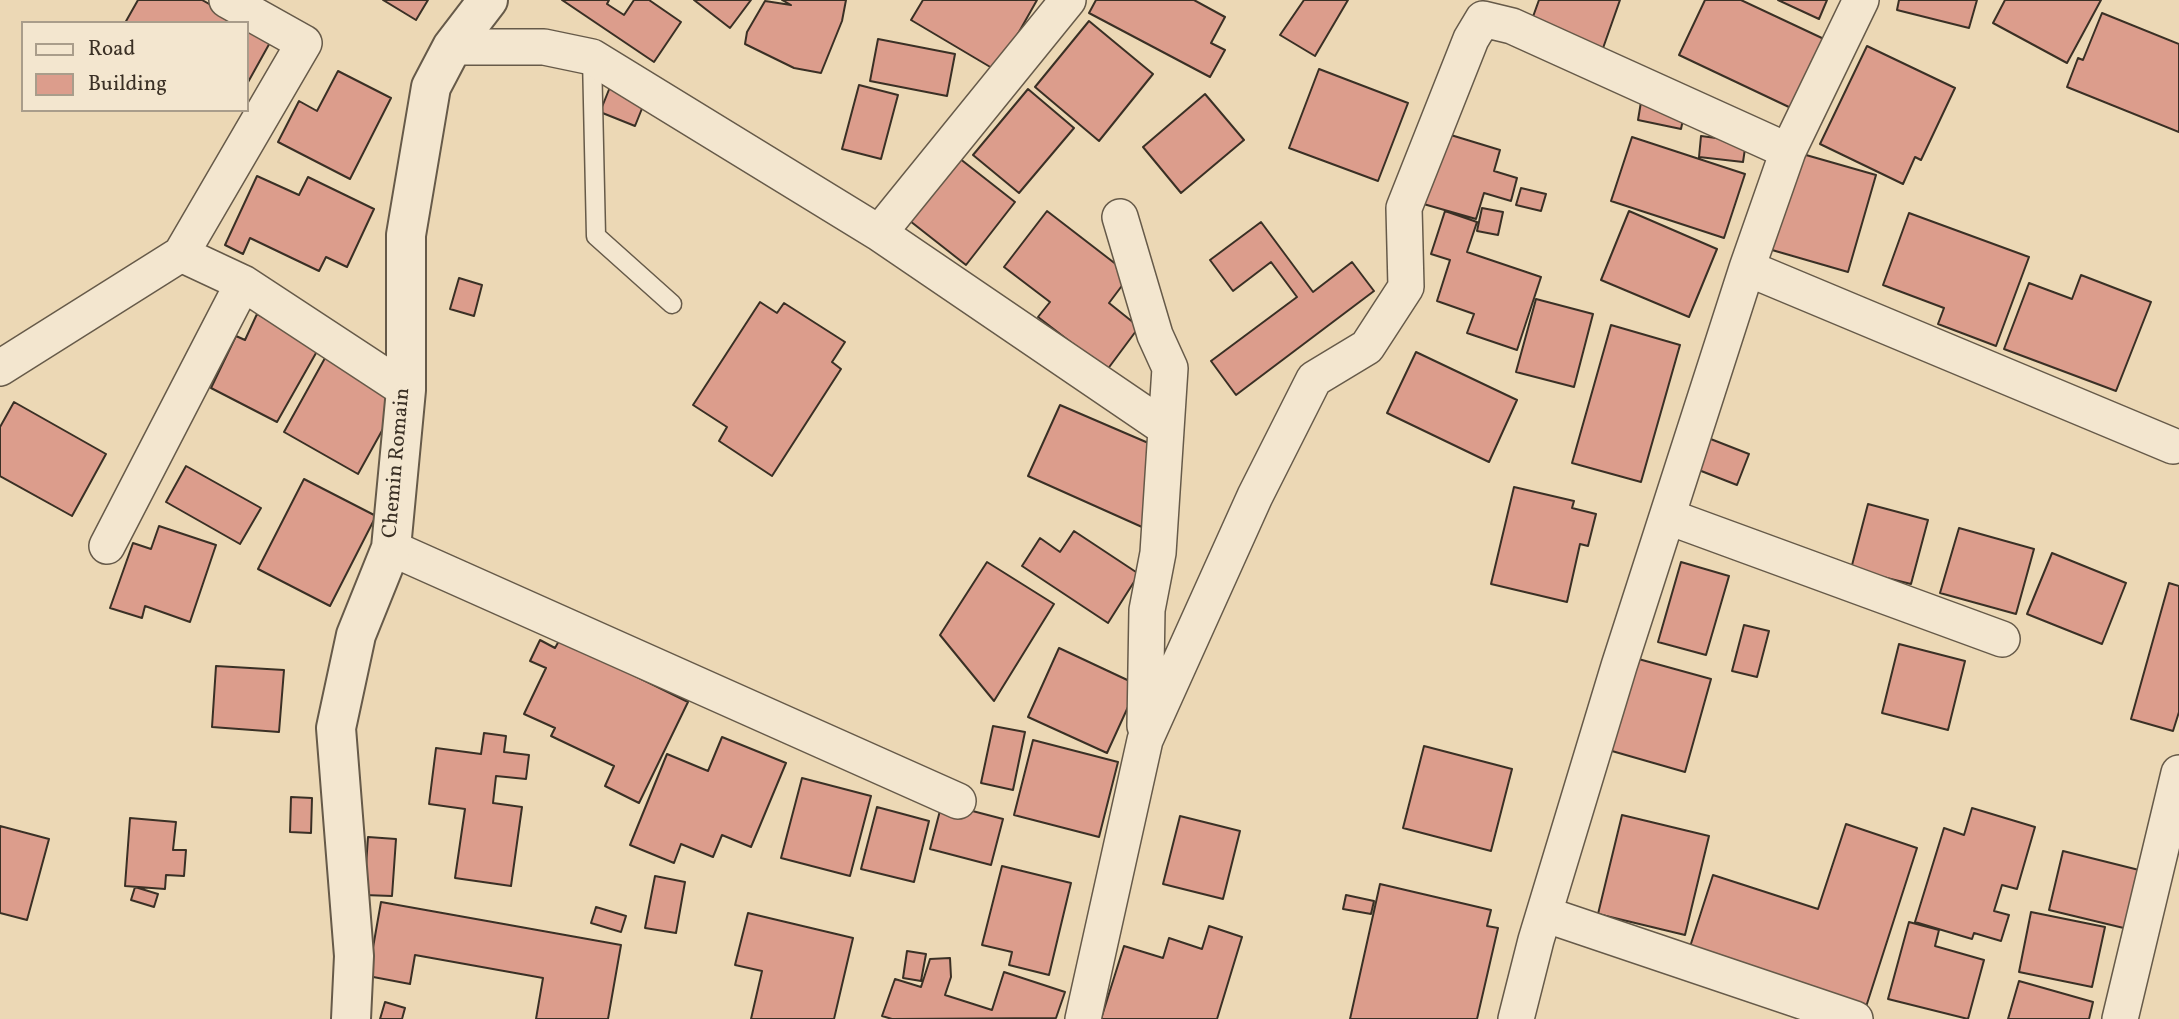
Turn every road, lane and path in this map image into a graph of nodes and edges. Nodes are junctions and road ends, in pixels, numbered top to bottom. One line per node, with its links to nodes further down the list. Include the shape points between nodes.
1 (227, 0): 10 (street, via 304,43)
2 (488, 0): 5 (street, Chemin Romain)
3 (1068, 0): 9 (street)
4 (1861, 0): 7 (street)
5 (452, 47): 6 (street, via 544,47); 15 (street, Chemin Romain, via 431,87 406,235)
6 (592, 57): 9 (street); 13 (lane, via 596,236)
7 (1788, 151): 11 (street); 22 (street, via 1512,26 1483,19 1404,208 1406,288 1367,347 1314,379 1255,496)
8 (1120, 217): 16 (street, via 1155,335 1170,368)
9 (878, 233): 16 (street)
10 (181, 254): 12 (street); 14 (street)
11 (1747, 268): 17 (street); 18 (street)
12 (243, 283): 15 (street); 19 (street)
13 (672, 304)
14 (0, 368)
15 (406, 390): 20 (street, Chemin Romain)
16 (1164, 427): 22 (street, via 1158,553 1147,610)
17 (2173, 446)
18 (1669, 517): 21 (street); 25 (street)
19 (107, 546)
20 (391, 548): 24 (street); 26 (street, Chemin Romain, via 356,635 336,728 354,956)
21 (2002, 639)
22 (1145, 740): 27 (street)
23 (2179, 773): 30 (street)
24 (958, 801)
25 (1544, 914): 28 (street); 29 (street)
26 (351, 1019)
27 (1083, 1019)
28 (1516, 1019)
29 (1855, 1019)
30 (2120, 1019)

